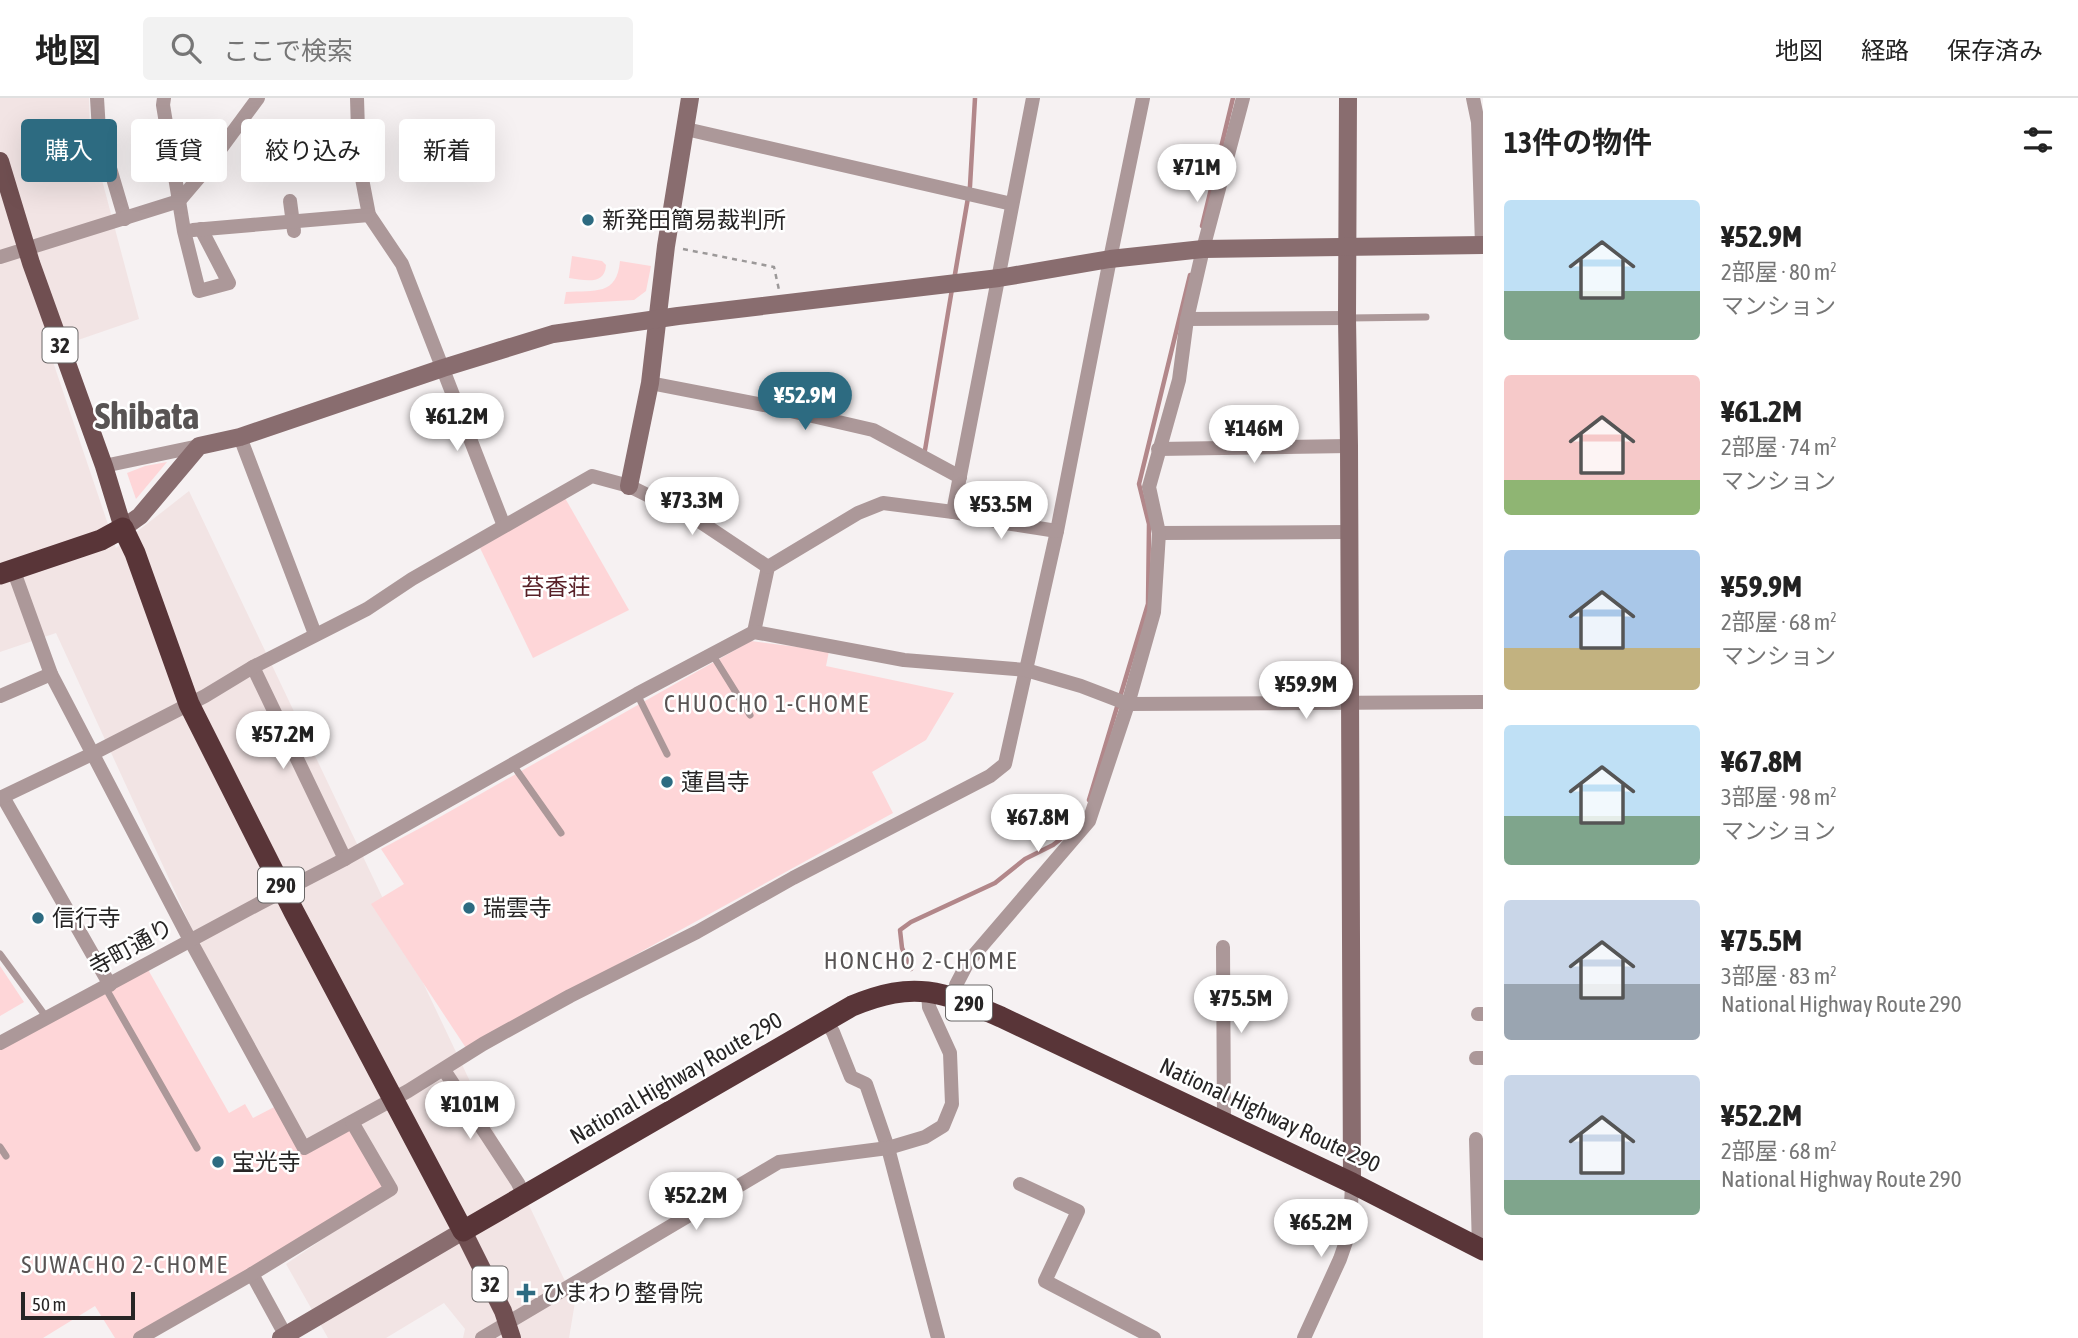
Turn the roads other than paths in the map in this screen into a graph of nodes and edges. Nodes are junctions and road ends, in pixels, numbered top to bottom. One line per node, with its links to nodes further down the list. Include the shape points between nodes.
1 (97, 98): 18 (street, via 99,131)
2 (164, 98): 14 (street)
3 (258, 98): 14 (street)
4 (357, 98): 17 (street, via 359,163)
5 (690, 98): 11 (street)
6 (1033, 98): 16 (street)
7 (1143, 98): 27 (street)
8 (1243, 98): 25 (street)
9 (1348, 98): 24 (street)
10 (1473, 98): 13 (street)
11 (685, 129): 16 (street); 30 (street)
12 (0, 161): 23 (main road, 32)
13 (1481, 163): 22 (street)
14 (179, 201): 18 (street); 20 (street)
15 (290, 201): 21 (street)
16 (1012, 204): 28 (street)
17 (369, 215): 19 (street); 33 (street, via 402,264)
18 (125, 219): 23 (street)
19 (201, 229): 20 (street); 20 (street, via 229,283 199,291)
20 (184, 231)
21 (294, 231)
22 (1483, 245): 24 (street)
23 (26, 247): 26 (street); 39 (main road, 32)
24 (1347, 247): 25 (street); 31 (street)
25 (1203, 249): 27 (street); 32 (street)
26 (0, 257)
27 (1110, 259): 28 (street); 45 (street)
28 (999, 278): 30 (street); 40 (street)
29 (1426, 317): 31 (lane)
30 (657, 318): 33 (street, via 553,334); 34 (street)
31 (1347, 318): 32 (street); 37 (street)
32 (1187, 319): 38 (street, via 1179,380)
33 (443, 368): 35 (street); 43 (street)
34 (650, 383): 40 (street, via 873,430); 41 (street)
35 (240, 437): 36 (street); 51 (street)
36 (199, 446): 39 (street); 44 (street, via 140,516)
37 (1349, 446): 38 (street); 46 (street)
38 (1158, 449): 47 (street, via 1149,487)
39 (104, 466): 44 (main road, 32)
40 (960, 477): 42 (street)
41 (629, 486): 43 (street, via 592,475); 48 (street, via 696,519)
42 (953, 512): 45 (street); 48 (street, via 883,503)
43 (504, 526): 51 (street, via 367,609)
44 (123, 528): 49 (highway, via 101,540); 60 (highway, 290)
45 (1057, 531): 54 (street)
46 (1348, 532): 47 (street); 59 (street)
47 (1159, 533): 61 (street, via 1154,612)
48 (768, 567): 50 (street)
49 (6, 571): 55 (street)
50 (754, 632): 52 (street, 寺町通り); 54 (street, via 904,660)
51 (315, 634): 53 (street)
52 (711, 654): 56 (street, 寺町通り); 62 (lane)
53 (253, 667): 60 (street); 68 (street)
54 (1026, 670): 61 (street); 79 (street, via 1005,764 990,776 570,996)
55 (51, 674): 57 (street); 63 (street)
56 (637, 694): 64 (lane); 65 (street, 寺町通り)
57 (0, 696)
58 (1483, 702): 59 (street)
59 (1350, 703): 61 (street); 88 (street)
60 (189, 704): 63 (street); 69 (highway, 290)
61 (1128, 704): 75 (street, via 1089,821 968,962)
62 (750, 715)
63 (92, 754): 66 (street); 70 (street)
64 (667, 754)
65 (513, 765): 67 (lane); 68 (street, 寺町通り)
66 (1, 798): 73 (street)
67 (561, 833)
68 (345, 859): 69 (street, 寺町通り)
69 (284, 891): 70 (street, 寺町通り); 80 (highway, 290)
70 (190, 940): 73 (street, 寺町通り); 81 (street, via 304,1148)
71 (1223, 947): 82 (street)
72 (0, 954): 76 (lane)
73 (107, 986): 76 (street, 寺町通り); 85 (lane)
74 (928, 992): 75 (highway, National Highway Route 290 / 290); 77 (highway, National Highway Route 290 / 290, via 897,991 872,998); 86 (street, via 929,1007 950,1053 953,1104 943,1126 925,1137)
75 (954, 997): 82 (highway, National Highway Route 290 / 290)
76 (47, 1018): 78 (street, 寺町通り)
77 (826, 1022): 86 (street, via 851,1077 866,1084); 90 (highway, National Highway Route 290 / 290)
78 (0, 1043)
79 (444, 1070): 80 (street); 90 (street)
80 (394, 1099): 81 (street); 91 (highway, 290)
81 (352, 1122): 93 (street, via 391,1189)
82 (1224, 1122): 88 (highway, National Highway Route 290 / 290)
83 (1476, 1139): 92 (street)
84 (0, 1147): 87 (lane)
85 (197, 1148)
86 (888, 1148): 94 (street, via 779,1162); 98 (street)
87 (6, 1156)
88 (1352, 1183): 92 (highway, National Highway Route 290 / 290); 100 (street, via 1350,1230)
89 (1020, 1185): 99 (street, via 1078,1211 1045,1281)
90 (524, 1196): 91 (highway, National Highway Route 290 / 290)
91 (463, 1231): 94 (main road, 32); 95 (street)
92 (1481, 1249)
93 (252, 1274): 95 (street); 96 (street)
94 (512, 1334): 97 (street)
95 (285, 1337)
96 (140, 1338)
97 (482, 1338)
98 (939, 1338)
99 (1154, 1338)
100 (1304, 1338)

